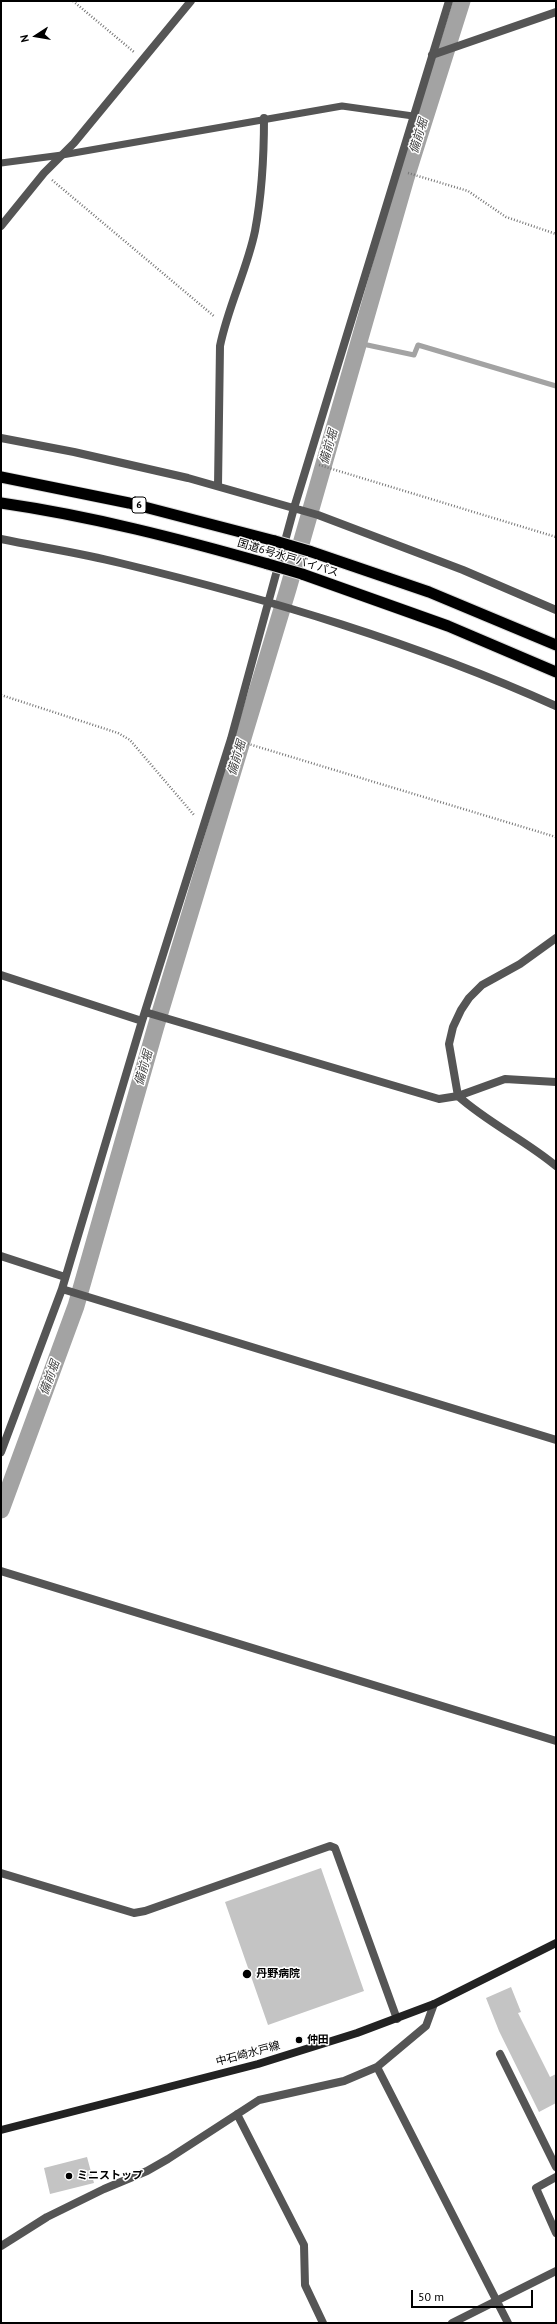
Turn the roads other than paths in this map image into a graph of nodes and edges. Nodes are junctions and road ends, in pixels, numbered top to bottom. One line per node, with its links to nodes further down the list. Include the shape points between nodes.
1 (191, 1): 7 (street, via 144,60)
2 (449, 1): 4 (street)
3 (556, 12): 4 (street)
4 (432, 55): 5 (street)
5 (413, 116): 6 (lane, via 342,106); 14 (street)
6 (264, 118): 7 (lane); 12 (street, via 264,164 255,231 224,325 220,346)
7 (62, 154): 8 (lane); 9 (street)
8 (1, 163)
9 (1, 226)
10 (1, 438): 12 (street, via 74,452)
11 (1, 477): 18 (highway, 国道6号水戸バイパス / 6, bridge, via 129,503 309,551 428,592)
12 (218, 486): 14 (street)
13 (1, 503): 19 (highway, 国道6号水戸バイパス / 6, bridge, via 188,541 302,574 448,626)
14 (294, 508): 16 (street); 17 (street, via 463,570)
15 (1, 539): 16 (street, via 119,563)
16 (272, 603): 20 (street, via 436,656); 23 (street, via 202,824)
17 (556, 610)
18 (556, 645)
19 (556, 672)
20 (556, 706)
21 (556, 938): 26 (street, via 520,964 482,985 461,1010 453,1026 449,1044)
22 (1, 975): 24 (street)
23 (148, 1013): 24 (street); 26 (street, via 439,1099)
24 (142, 1021): 29 (street)
25 (556, 1082): 26 (street, via 505,1079)
26 (458, 1096): 27 (street, via 474,1110 534,1148)
27 (556, 1166)
28 (1, 1256): 29 (street)
29 (65, 1277): 30 (street)
30 (66, 1290): 31 (street); 32 (street)
31 (556, 1440)
32 (1, 1452)
33 (1, 1571): 34 (street)
34 (556, 1741)
35 (1, 1873): 38 (street, via 134,1913 330,1846 335,1848)
36 (556, 1943): 37 (main road, 中石崎水戸線)
37 (434, 2004): 38 (main road, 中石崎水戸線); 40 (street, via 426,2026)
38 (397, 2019): 42 (main road, 中石崎水戸線, via 258,2064)
39 (500, 2054): 43 (street)
40 (378, 2066): 41 (street, via 344,2081 260,2100); 48 (street)
41 (237, 2114): 46 (street, via 147,2171 46,2217); 49 (street, via 304,2245 305,2285)
42 (1, 2130)
43 (556, 2167)
44 (556, 2177): 45 (street, via 536,2188)
45 (556, 2233)
46 (1, 2246)
47 (556, 2271): 48 (street)
48 (497, 2300): 50 (street); 51 (street)
49 (323, 2323)
50 (452, 2323)
51 (508, 2323)

